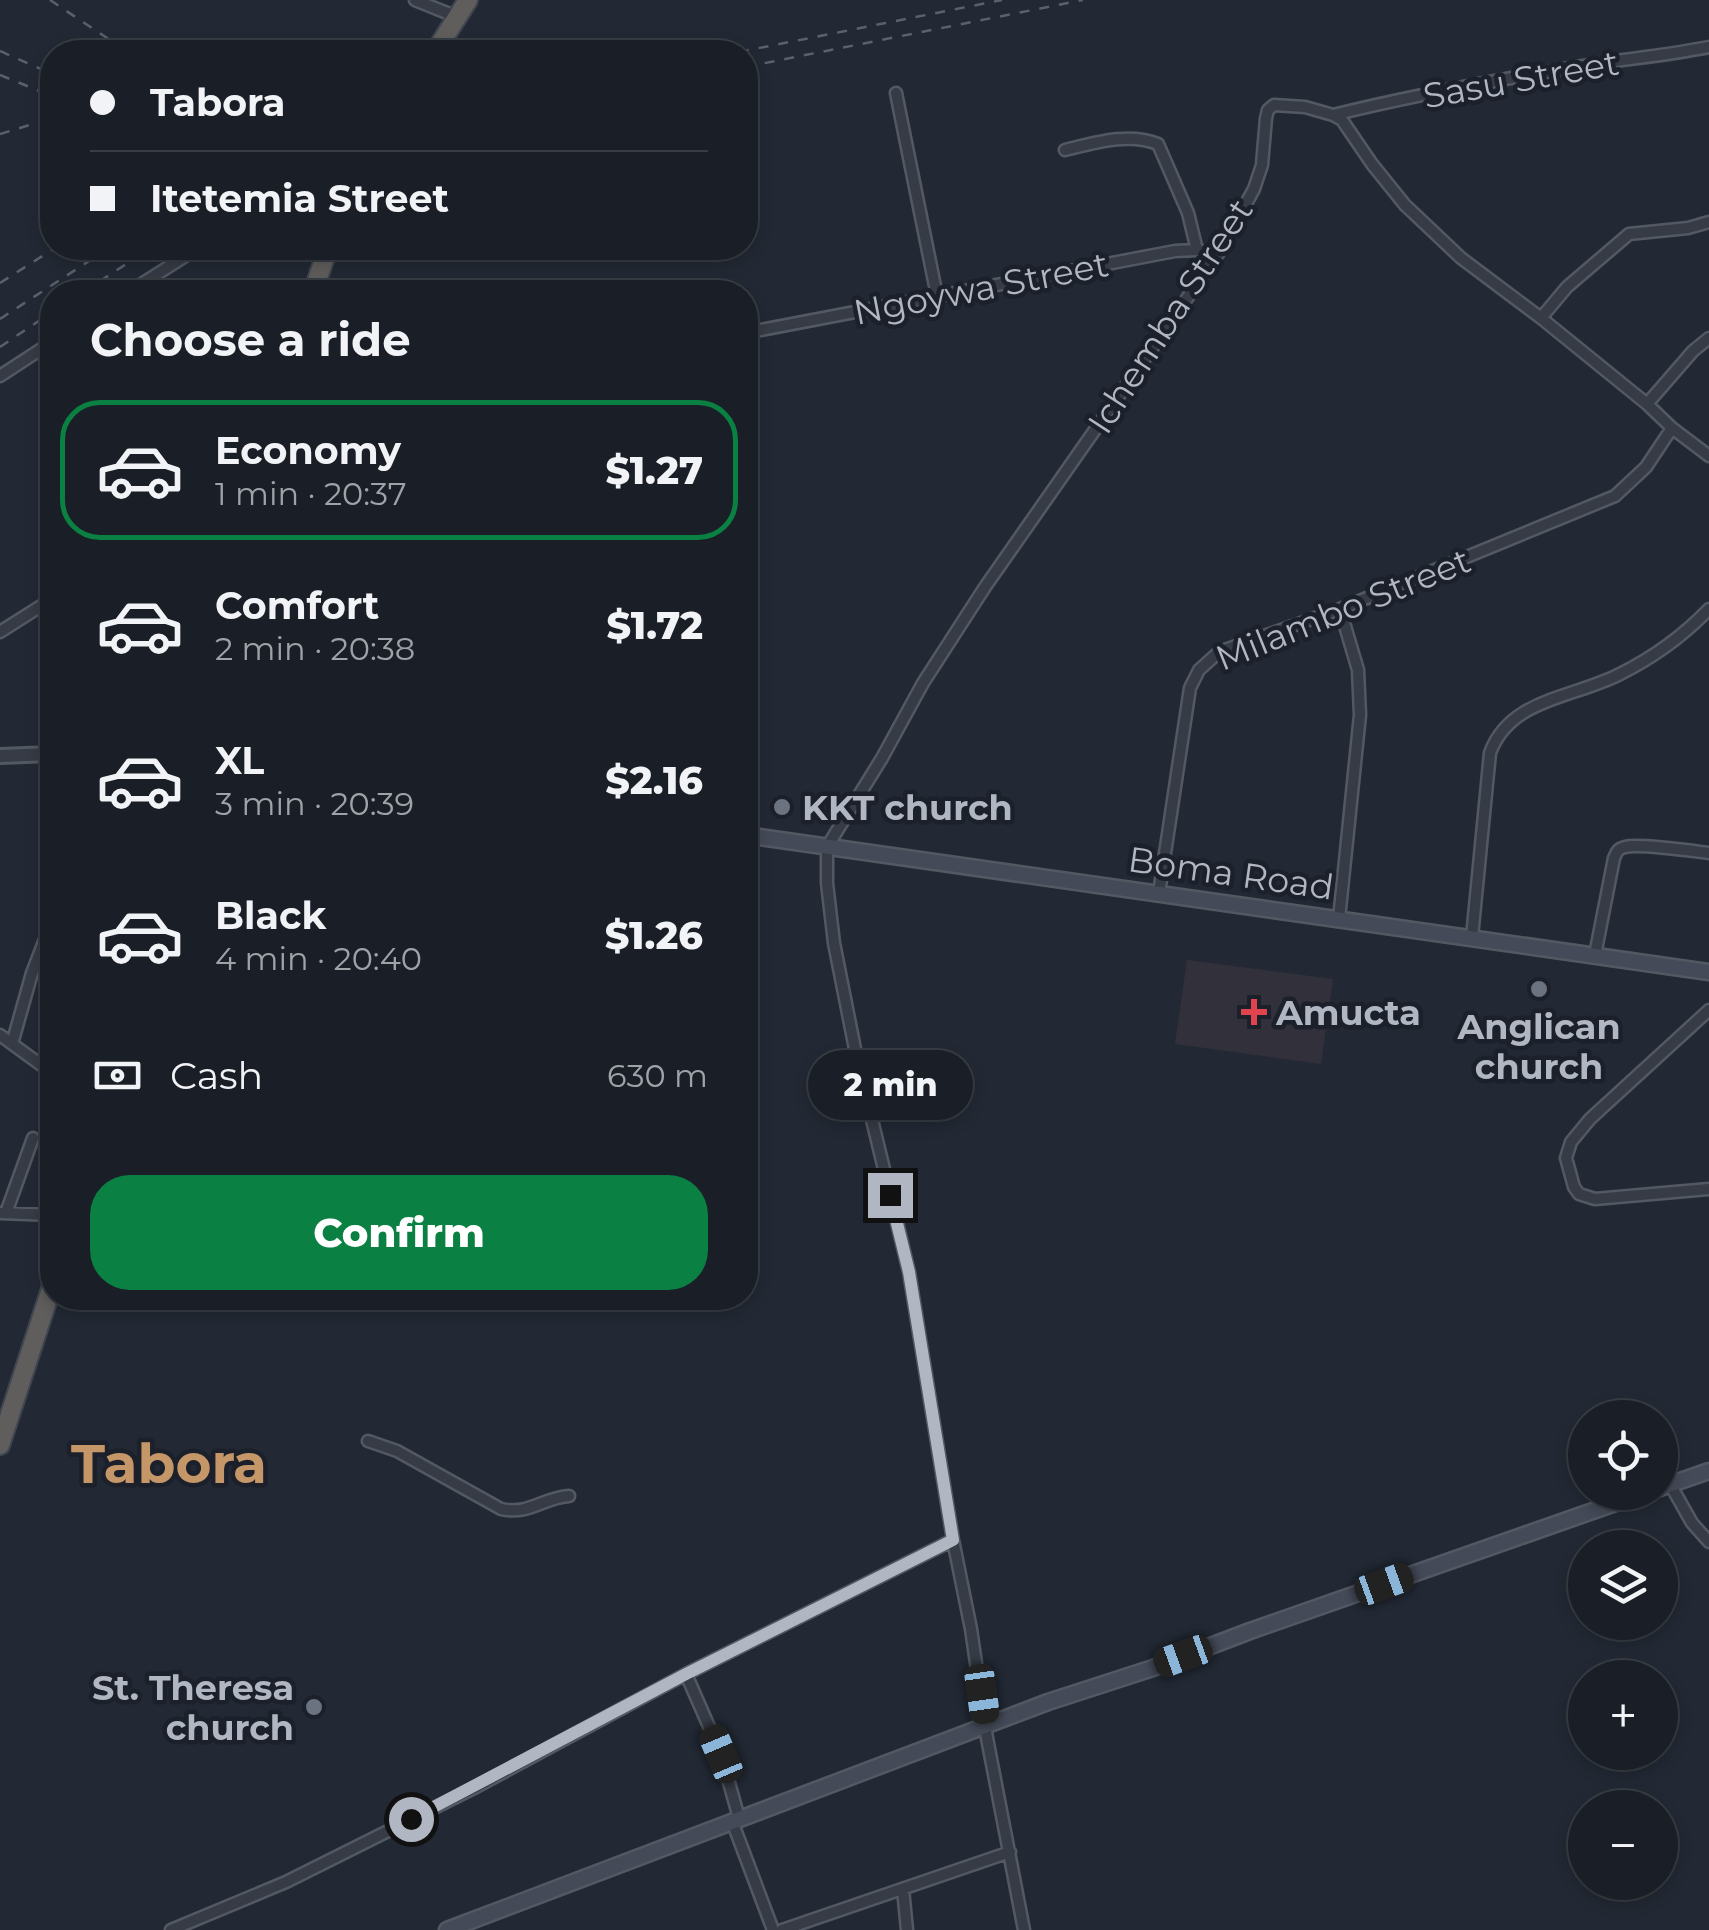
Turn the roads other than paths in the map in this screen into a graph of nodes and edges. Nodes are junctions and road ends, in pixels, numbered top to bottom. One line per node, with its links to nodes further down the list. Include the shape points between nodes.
1 (416, 0): 3 (street)
2 (468, 0): 3 (highway)
3 (458, 17): 4 (highway)
4 (443, 40)
5 (1709, 47): 7 (street, Sasu Street)
6 (896, 94): 14 (street)
7 (1333, 115): 11 (street, Ichemba Street, via 1271,106 1254,190); 15 (street, via 1405,205 1461,258)
8 (1065, 150): 10 (street, via 1108,140 1158,144)
9 (1709, 222): 15 (street, via 1628,234)
10 (1197, 250): 11 (street, Ngoywa Street); 14 (street, Ngoywa Street)
11 (1218, 254): 30 (street, Ichemba Street, via 985,587)
12 (179, 260): 13 (street)
13 (148, 280)
14 (937, 296): 16 (street, Ngoywa Street)
15 (1542, 318): 20 (street)
16 (758, 331)
17 (1709, 338): 20 (street)
18 (40, 350): 19 (street)
19 (0, 376)
20 (1647, 404): 21 (street)
21 (1672, 428): 22 (street); 24 (street, Milambo Street, via 1646,468 1614,496)
22 (1709, 456)
23 (40, 606): 26 (street)
24 (1340, 609): 32 (street, Milambo Street, via 1219,652 1200,670 1190,688); 33 (street, via 1358,670 1360,715)
25 (1709, 609): 34 (street, via 1641,663 1538,704 1496,735)
26 (0, 632)
27 (40, 754): 28 (street)
28 (0, 756)
29 (758, 838): 30 (main road, Boma Road)
30 (828, 847): 32 (main road, Boma Road); 54 (street, via 834,943 909,1272)
31 (1709, 853): 36 (street, via 1618,850)
32 (1159, 893): 33 (main road, Boma Road)
33 (1339, 920): 34 (main road, Boma Road)
34 (1472, 937): 36 (main road, Boma Road)
35 (40, 952): 40 (street)
36 (1594, 955): 37 (main road, Boma Road)
37 (1709, 972)
38 (1709, 1010): 43 (street, via 1590,1118 1566,1158 1574,1187 1586,1198)
39 (0, 1036): 40 (street)
40 (12, 1044): 41 (street)
41 (40, 1064)
42 (33, 1138): 44 (street)
43 (1709, 1189)
44 (3, 1213): 45 (street)
45 (40, 1214)
46 (44, 1310): 48 (highway)
47 (368, 1441): 51 (street, via 501,1509 520,1512)
48 (0, 1444)
49 (1709, 1471): 50 (main road)
50 (1678, 1482)
51 (569, 1496)
52 (1678, 1503): 55 (street)
53 (1596, 1510): 57 (main road)
54 (953, 1540): 56 (street); 57 (street)
55 (1709, 1542)
56 (686, 1674): 58 (street, via 721,1754); 61 (street, via 286,1882)
57 (986, 1726): 58 (main road); 59 (street)
58 (736, 1819): 62 (main road); 63 (street)
59 (1010, 1852): 60 (street); 66 (street)
60 (902, 1889): 64 (street); 65 (street)
61 (171, 1930)
62 (448, 1930)
63 (773, 1930)
64 (782, 1930)
65 (907, 1930)
66 (1024, 1930)

